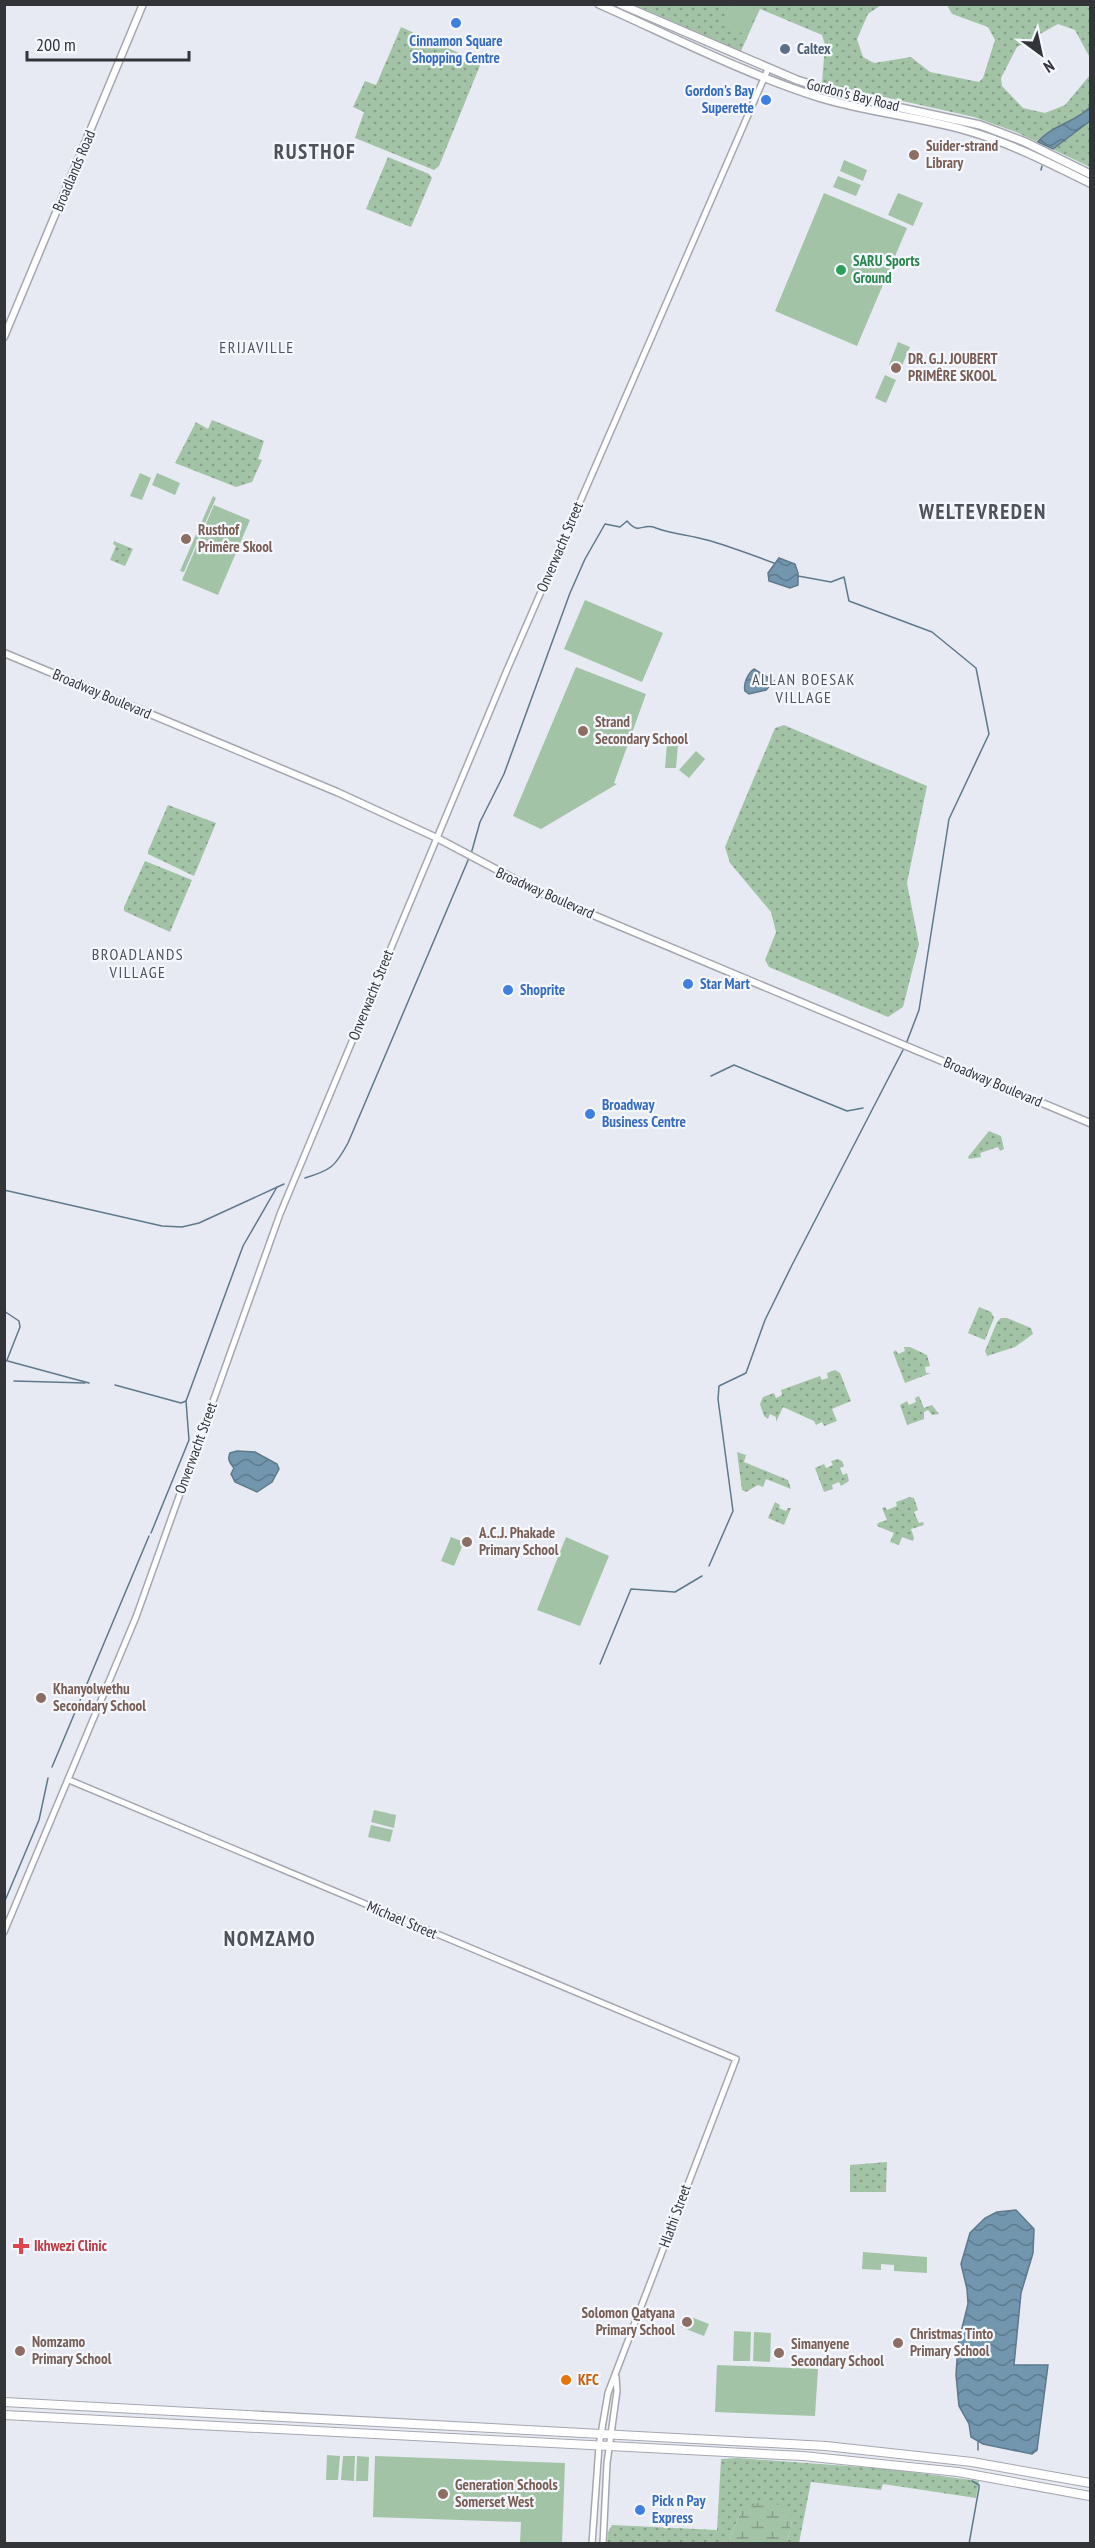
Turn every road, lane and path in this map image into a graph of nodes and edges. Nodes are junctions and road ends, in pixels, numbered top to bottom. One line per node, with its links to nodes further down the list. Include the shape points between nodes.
1 (143, 4): 8 (main road, Broadlands Road)
2 (599, 4): 4 (main road, Gordon's Bay Road)
3 (620, 4): 4 (main road, Gordon's Bay Road)
4 (685, 37): 5 (main road, Gordon's Bay Road)
5 (767, 73): 6 (main road, Gordon's Bay Road, via 844,96 987,128); 7 (main road, Gordon's Bay Road, via 804,92 848,105 982,135); 10 (street, Onverwacht Street)
6 (1090, 174)
7 (1090, 183)
8 (4, 336)
9 (4, 653): 10 (main road, Broadway Boulevard, via 337,792)
10 (436, 838): 11 (main road, Broadway Boulevard, via 543,894); 12 (street, Onverwacht Street, via 280,1214 142,1600)
11 (1090, 1123)
12 (69, 1780): 13 (street, Onverwacht Street); 14 (street, Michael Street)
13 (4, 1932)
14 (735, 2059): 15 (street, Hlathi Street)
15 (616, 2373): 18 (street, Hlathi Street); 19 (street, Hlathi Street)
16 (4, 2402): 18 (highway)
17 (4, 2415): 20 (highway)
18 (601, 2433): 19 (highway); 20 (street, Hlathi Street)
19 (610, 2434): 21 (street, Hlathi Street); 22 (highway, via 874,2450)
20 (599, 2446): 21 (highway); 24 (street, Hlathi Street)
21 (609, 2446): 23 (highway, via 856,2460 958,2472); 25 (street, Hlathi Street)
22 (1090, 2483)
23 (1090, 2496)
24 (592, 2544)
25 (603, 2544)

